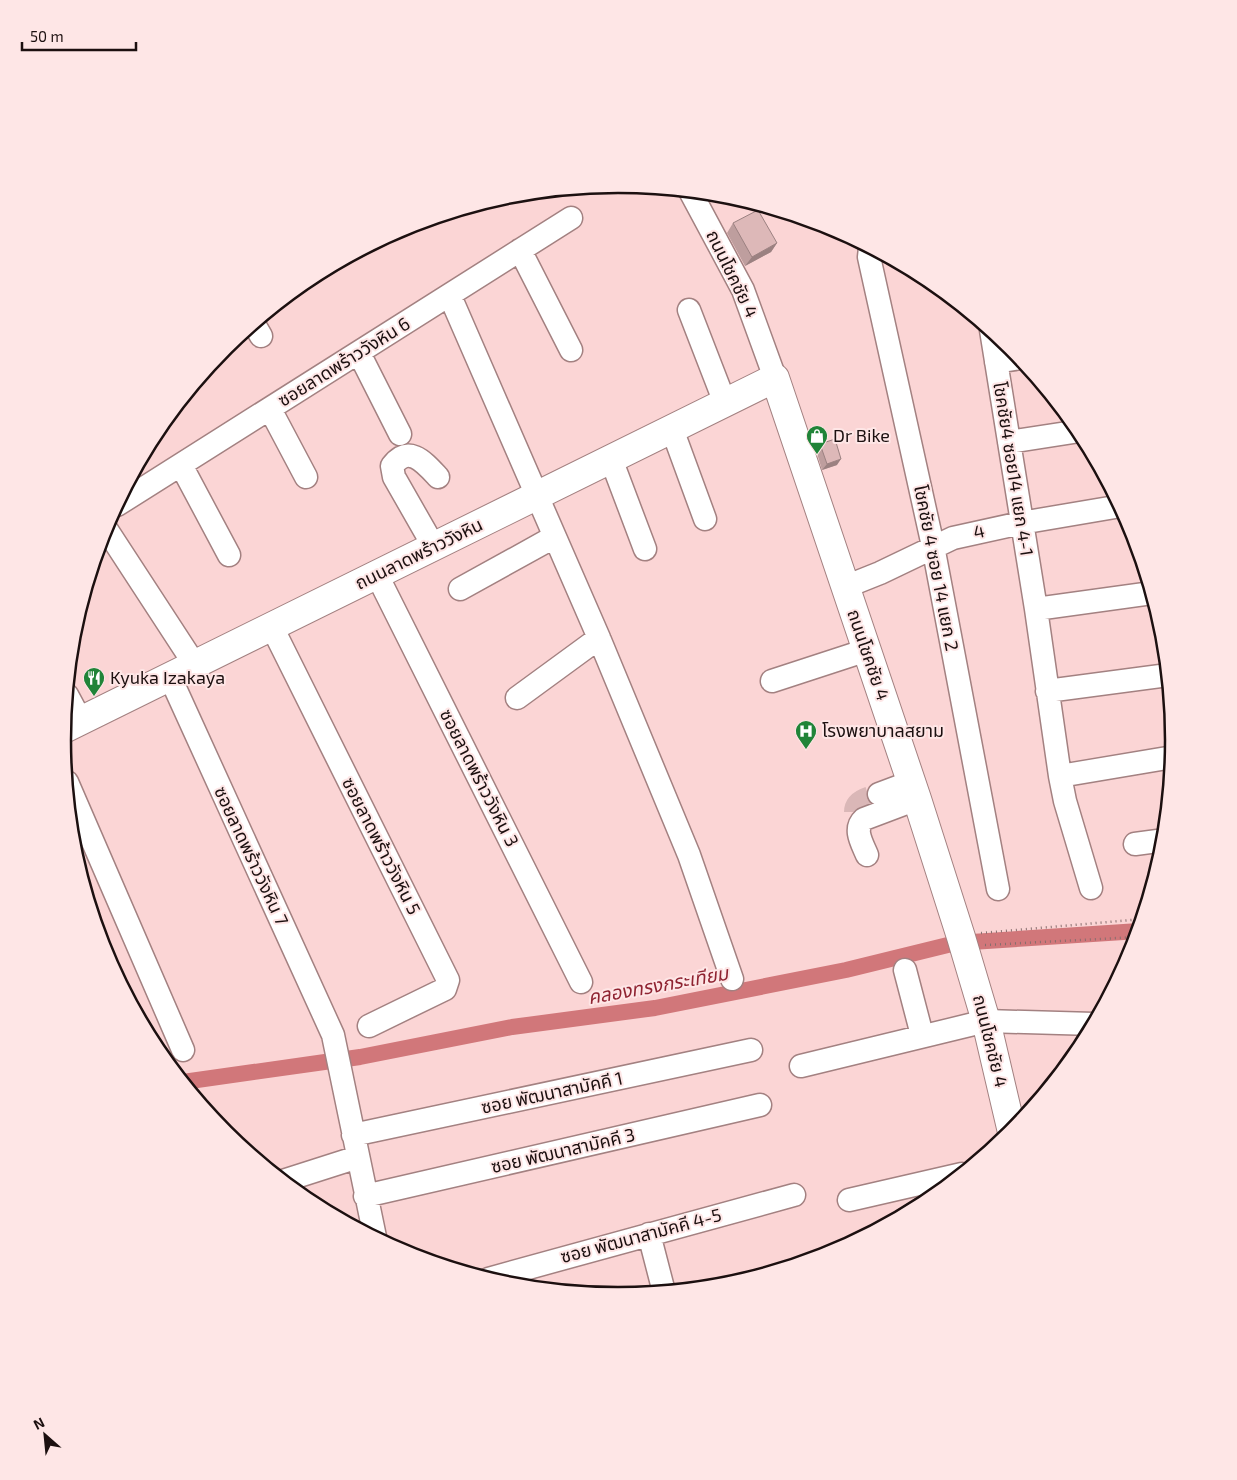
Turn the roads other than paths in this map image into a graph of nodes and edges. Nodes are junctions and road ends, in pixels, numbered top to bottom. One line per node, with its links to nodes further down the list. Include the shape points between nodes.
1 (694, 198): 12 (street, ถนนโชคชัย 4, via 743,290)
2 (571, 218): 3 (street, ซอยลาดพร้าววังหิน 6)
3 (520, 250): 5 (street, ซอยลาดพร้าววังหิน 6); 8 (street)
4 (869, 254): 30 (street, โชคชัย 4 ซอย 14 แยก 2)
5 (450, 296): 9 (street, ซอยลาดพร้าววังหิน 6); 23 (street)
6 (689, 310): 13 (street)
7 (993, 342): 11 (street, โชคชัย4 ซอย14 แยก 4-1)
8 (571, 350)
9 (359, 353): 14 (street, ซอยลาดพร้าววังหิน 6); 17 (street)
10 (1011, 359): 11 (street)
11 (996, 362): 18 (street, โชคชัย4 ซอย14 แยก 4-1)
12 (774, 378): 13 (main road, ถนนลาดพร้าววังหิน); 35 (main road, ถนนโชคชัย 4)
13 (726, 403): 15 (main road, ถนนลาดพร้าววังหิน)
14 (270, 409): 20 (street, ซอยลาดพร้าววังหิน 6); 21 (street)
15 (672, 429): 19 (main road, ถนนลาดพร้าววังหิน); 26 (street)
16 (1071, 432): 18 (street)
17 (400, 434)
18 (1009, 442): 27 (street, โชคชัย4 ซอย14 แยก 4-1)
19 (611, 459): 23 (main road, ถนนลาดพร้าววังหิน); 32 (street)
20 (181, 465): 24 (street, ซอยลาดพร้าววังหิน 6); 33 (street)
21 (306, 477)
22 (438, 477): 31 (street, via 414,457 404,456 392,466 394,477)
23 (536, 496): 29 (street); 31 (main road, ถนนลาดพร้าววังหิน)
24 (128, 497)
25 (1113, 507): 27 (street, 4)
26 (705, 519)
27 (1021, 523): 30 (street, 4); 38 (street, โชคชัย4 ซอย14 แยก 4-1)
28 (111, 536): 42 (street)
29 (554, 537): 36 (street); 40 (street)
30 (933, 546): 35 (street, 4, via 880,573); 58 (street, โชคชัย 4 ซอย 14 แยก 2)
31 (434, 547): 34 (main road, ถนนลาดพร้าววังหิน)
32 (645, 549)
33 (229, 555)
34 (377, 575): 39 (main road, ถนนลาดพร้าววังหิน); 61 (street, ซอยลาดพร้าววังหิน 3)
35 (845, 586): 41 (main road, ถนนโชคชัย 4)
36 (460, 589)
37 (1146, 594): 38 (street)
38 (1036, 609): 46 (street, โชคชัย4 ซอย14 แยก 4-1)
39 (272, 627): 42 (main road, ถนนลาดพร้าววังหิน); 64 (street, ซอยลาดพร้าววังหิน 5, via 448,980 445,989)
40 (599, 638): 47 (street); 60 (street, via 689,855)
41 (867, 650): 45 (street); 51 (main road, ถนนโชคชัย 4)
42 (195, 665): 44 (main road, ถนนลาดพร้าววังหิน)
43 (1162, 676): 46 (street)
44 (170, 677): 48 (main road, ถนนลาดพร้าววังหิน); 71 (street, ซอยลาดพร้าววังหิน 7, via 336,1050)
45 (772, 681)
46 (1047, 691): 50 (street, โชคชัย4 ซอย14 แยก 4-1)
47 (516, 698)
48 (72, 725)
49 (1165, 758): 50 (street)
50 (1060, 776): 57 (street, โชคชัย4 ซอย14 แยก 4-1)
51 (914, 790): 52 (street); 56 (street, via 860,815 858,830); 62 (main road, ถนนโชคชัย 4)
52 (879, 794)
53 (75, 800): 66 (street)
54 (1156, 841): 55 (street)
55 (1135, 844)
56 (867, 855)
57 (1091, 888)
58 (998, 889)
59 (905, 970): 65 (street)
60 (732, 979)
61 (581, 982)
62 (986, 1021): 63 (street); 65 (street); 70 (main road, ถนนโชคชัย 4)
63 (1086, 1024)
64 (369, 1026)
65 (922, 1035): 68 (street)
66 (183, 1050)
67 (751, 1050): 71 (street, ซอย พัฒนาสามัคคี 1)
68 (801, 1066)
69 (760, 1105): 75 (street, ซอย พัฒนาสามัคคี 3)
70 (1010, 1122)
71 (355, 1146): 73 (street, ซอย พัฒนาสามัคคี 1); 75 (street, ซอยลาดพร้าววังหิน 7)
72 (947, 1177): 76 (street)
73 (290, 1178)
74 (794, 1195): 78 (street, ซอย พัฒนาสามัคคี 4-5)
75 (365, 1196): 77 (street, ซอยลาดพร้าววังหิน 7)
76 (849, 1200)
77 (373, 1229)
78 (649, 1234): 79 (street, ซอย พัฒนาสามัคคี 4-5); 80 (street)
79 (503, 1275)
80 (662, 1285)

